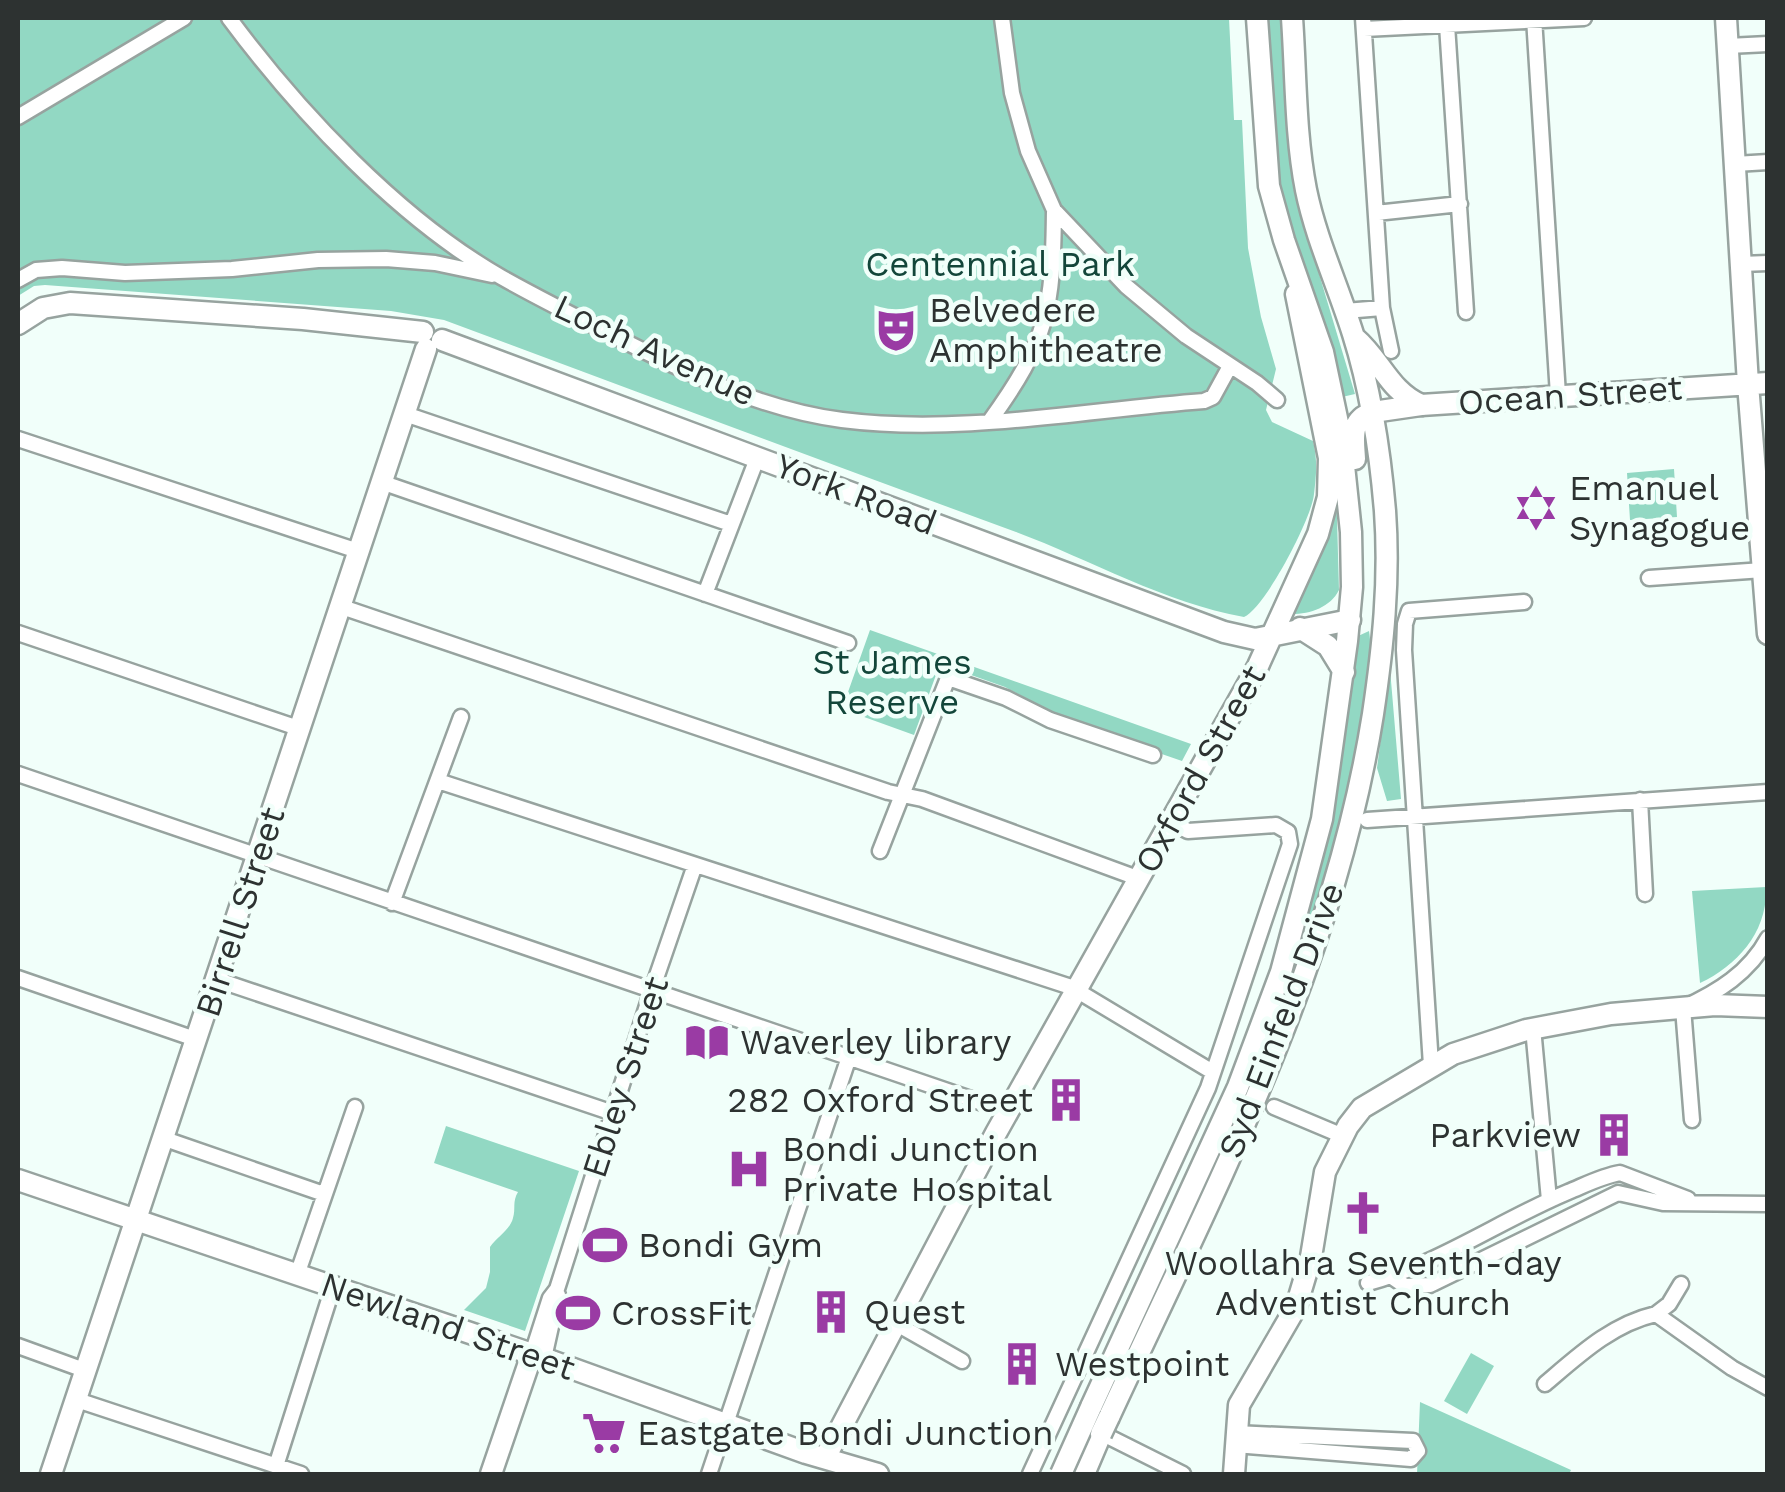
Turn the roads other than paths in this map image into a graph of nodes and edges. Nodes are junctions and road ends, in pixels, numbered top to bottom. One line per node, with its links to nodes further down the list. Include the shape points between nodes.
1 (184, 18): 13 (street)
2 (229, 18): 22 (street, Loch Avenue, via 266,68 389,194)
3 (1002, 18): 17 (street, via 1012,93)
4 (1257, 18): 19 (main road, via 1270,186)
5 (1292, 18): 25 (main road, via 1306,191)
6 (1584, 18): 8 (street)
7 (1726, 18): 12 (main road)
8 (1534, 19): 10 (street); 33 (street)
9 (1363, 23): 10 (street); 18 (street)
10 (1447, 24): 16 (street)
11 (1768, 44): 12 (street)
12 (1728, 46): 15 (main road)
13 (18, 117)
14 (1768, 162): 15 (street)
15 (1735, 164): 21 (main road)
16 (1460, 204): 18 (street); 26 (street)
17 (1054, 210): 31 (street, via 1126,286); 38 (street, via 1047,315 1023,372)
18 (1376, 213): 24 (street)
19 (1284, 240): 43 (main road, via 1323,352); 56 (main road, via 1330,480 1321,528)
20 (1768, 263): 21 (street)
21 (1741, 264): 32 (main road)
22 (499, 276): 23 (street, via 386,259 125,273 62,268); 38 (street, Loch Avenue, via 706,382 780,406 841,420)
23 (18, 280)
24 (1382, 308): 25 (street); 30 (street)
25 (1345, 311): 28 (main road)
26 (1466, 312)
27 (21, 316): 29 (main road, York Road, via 85,304 356,324)
28 (1354, 336): 35 (main road, via 1396,390); 36 (main road)
29 (430, 340): 37 (main road, Birrell Street); 40 (main road, York Road)
30 (1391, 351)
31 (1230, 366): 34 (street); 38 (street, Loch Avenue, via 1204,401)
32 (1758, 383): 33 (main road, Ocean Street); 41 (main road)
33 (1558, 395): 35 (main road, Ocean Street)
34 (1277, 400)
35 (1421, 404): 36 (main road, Ocean Street)
36 (1372, 412): 43 (main road, via 1354,428 1357,474); 45 (main road)
37 (405, 414): 42 (main road, Birrell Street); 44 (street)
38 (988, 422)
39 (18, 439): 46 (street)
40 (758, 456): 44 (street); 56 (main road, York Road, via 1224,632 1253,639)
41 (1761, 457): 47 (main road)
42 (384, 483): 46 (main road, Birrell Street); 49 (street)
43 (1348, 500): 52 (main road)
44 (731, 524): 49 (street)
45 (1386, 539): 52 (main road, via 1373,611); 118 (main road, Syd Einfeld Drive, via 1384,628 1368,743 1324,920 1282,1040)
46 (361, 552): 51 (main road, Birrell Street)
47 (1764, 570): 48 (street); 55 (main road)
48 (1649, 578)
49 (706, 594): 57 (street)
50 (1524, 602): 67 (street, via 1409,611 1404,639)
51 (342, 607): 60 (main road, Birrell Street); 65 (street)
52 (1350, 620): 53 (main road, Oxford Street); 58 (main road, Syd Einfeld Drive)
53 (1300, 628): 56 (main road, Oxford Street); 58 (main road, via 1328,646)
54 (18, 633): 60 (street)
55 (1768, 634)
56 (1272, 635): 69 (main road, Oxford Street)
57 (848, 642)
58 (1344, 672): 118 (main road, Syd Einfeld Drive, via 1322,820 1281,972)
59 (461, 717): 63 (street)
60 (301, 729): 71 (main road, Birrell Street)
61 (1153, 755): 65 (street, via 948,678)
62 (18, 774): 71 (street)
63 (438, 781): 72 (street); 75 (street)
64 (1768, 792): 66 (street)
65 (902, 795): 70 (street); 73 (street)
66 (1640, 800): 67 (street); 74 (street)
67 (1415, 819): 68 (street); 88 (street)
68 (1367, 820)
69 (1171, 822): 73 (main road, Oxford Street); 89 (street, via 1188,830 1272,824 1290,838)
70 (880, 851)
71 (258, 855): 75 (street); 78 (main road, Birrell Street)
72 (695, 864): 79 (street, Ebley Street); 80 (street)
73 (1140, 878): 80 (main road, Oxford Street)
74 (1645, 894)
75 (392, 903): 79 (street)
76 (1768, 938): 84 (street, via 1740,974)
77 (18, 978): 86 (street)
78 (218, 980): 86 (main road, Birrell Street); 93 (street)
79 (652, 990): 87 (street); 93 (street, Ebley Street)
80 (1076, 990): 89 (street); 92 (main road, Oxford Street)
81 (1768, 996): 82 (main road)
82 (1715, 1005): 83 (main road); 84 (main road)
83 (1768, 1007)
84 (1683, 1008): 85 (main road); 94 (street)
85 (1533, 1028): 88 (main road); 99 (street)
86 (198, 1040): 96 (main road, Birrell Street)
87 (850, 1057): 92 (street); 119 (street)
88 (1431, 1066): 95 (main road, via 1362,1108)
89 (1211, 1071): 117 (street)
90 (354, 1107): 98 (street)
91 (1274, 1107): 95 (street)
92 (1009, 1112): 109 (main road, Oxford Street)
93 (614, 1113): 111 (street, Ebley Street)
94 (1692, 1120)
95 (1343, 1136): 120 (main road, via 1325,1172 1296,1307 1238,1405)
96 (165, 1139): 98 (street); 102 (main road, Birrell Street)
97 (18, 1180): 102 (main road, Newland Street)
98 (324, 1194): 103 (street)
99 (1549, 1200): 100 (street, via 1620,1173); 104 (street)
100 (1694, 1201): 101 (street); 104 (street, via 1663,1203 1618,1193 1430,1286 1406,1286)
101 (1768, 1204)
102 (137, 1221): 103 (main road, Newland Street); 113 (main road, Birrell Street)
103 (298, 1274): 107 (main road, Newland Street)
104 (1392, 1276): 105 (street)
105 (1368, 1283)
106 (1681, 1284): 108 (street)
107 (333, 1287): 111 (main road, Newland Street); 121 (street)
108 (1656, 1314): 114 (street, via 1591,1344); 115 (street)
109 (895, 1323): 112 (street); 122 (main road, Oxford Street)
110 (18, 1346): 113 (street)
111 (538, 1356): 119 (main road, Newland Street); 125 (main road, Ebley Street); 126 (main road, Ebley Street)
112 (962, 1360)
113 (87, 1370): 116 (main road, Birrell Street)
114 (1545, 1384)
115 (1768, 1388)
116 (77, 1400): 121 (street); 123 (main road, Birrell Street)
117 (1058, 1411): 118 (street); 129 (street)
118 (1096, 1421): 130 (main road, Syd Einfeld Drive, bridge); 131 (main road, Syd Einfeld Drive, bridge); 132 (street)
119 (726, 1425): 122 (main road, Newland Street); 127 (street)
120 (1239, 1440): 120 (street, via 1413,1441 1418,1451 1411,1459); 133 (main road); 134 (main road)
121 (276, 1466): 124 (street)
122 (821, 1466): 128 (main road, Newland Street)
123 (55, 1474)
124 (301, 1474)
125 (490, 1474)
126 (505, 1474)
127 (708, 1474)
128 (878, 1474)
129 (1030, 1474)
130 (1061, 1474)
131 (1084, 1474)
132 (1183, 1474)
133 (1234, 1474)
134 (1242, 1474)

